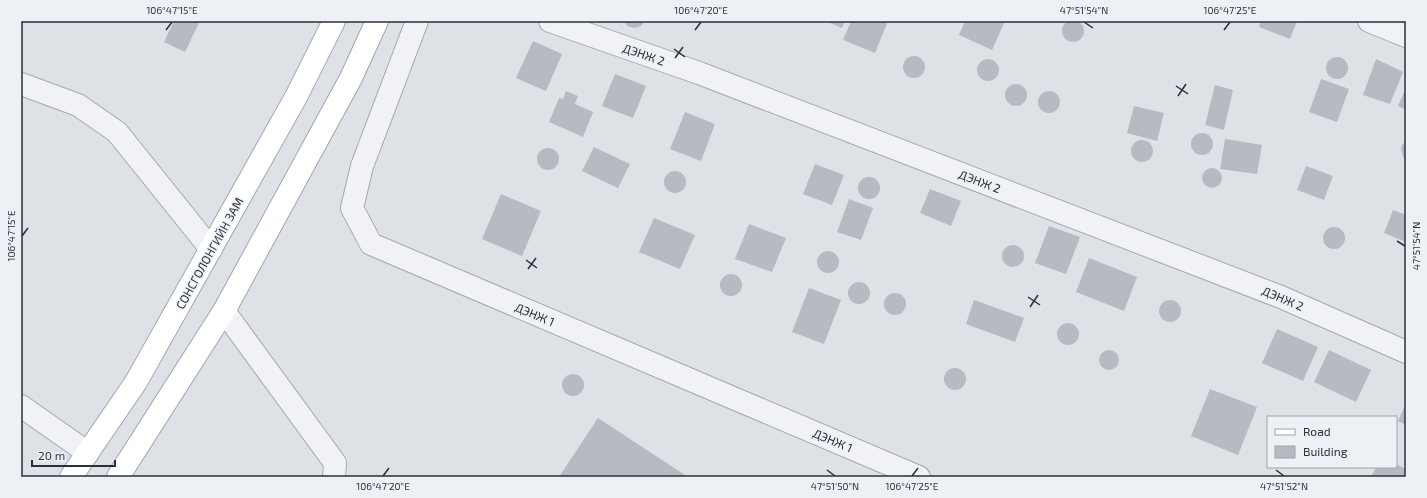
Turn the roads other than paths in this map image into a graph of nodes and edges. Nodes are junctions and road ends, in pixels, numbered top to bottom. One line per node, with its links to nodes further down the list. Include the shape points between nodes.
1 (334, 21): 8 (main road, СОНСГОЛОНГИЙН ЗАМ, via 296,97)
2 (377, 21): 9 (main road, via 351,78)
3 (417, 21): 16 (street, ДЭНЖ 1, via 362,166 352,208 371,244)
4 (550, 21): 10 (street, ДЭНЖ 2, via 699,73 1281,297)
5 (1369, 21): 6 (street)
6 (1406, 36)
7 (21, 84): 8 (street, via 78,105 117,132)
8 (210, 249): 12 (main road, СОНСГОЛОНГИЙН ЗАМ, via 136,382)
9 (224, 311): 14 (main road); 15 (street, via 335,463)
10 (1406, 352)
11 (21, 406): 12 (street)
12 (88, 453): 13 (main road, СОНСГОЛОНГИЙН ЗАМ)
13 (71, 477)
14 (118, 477)
15 (334, 477)
16 (919, 477)

